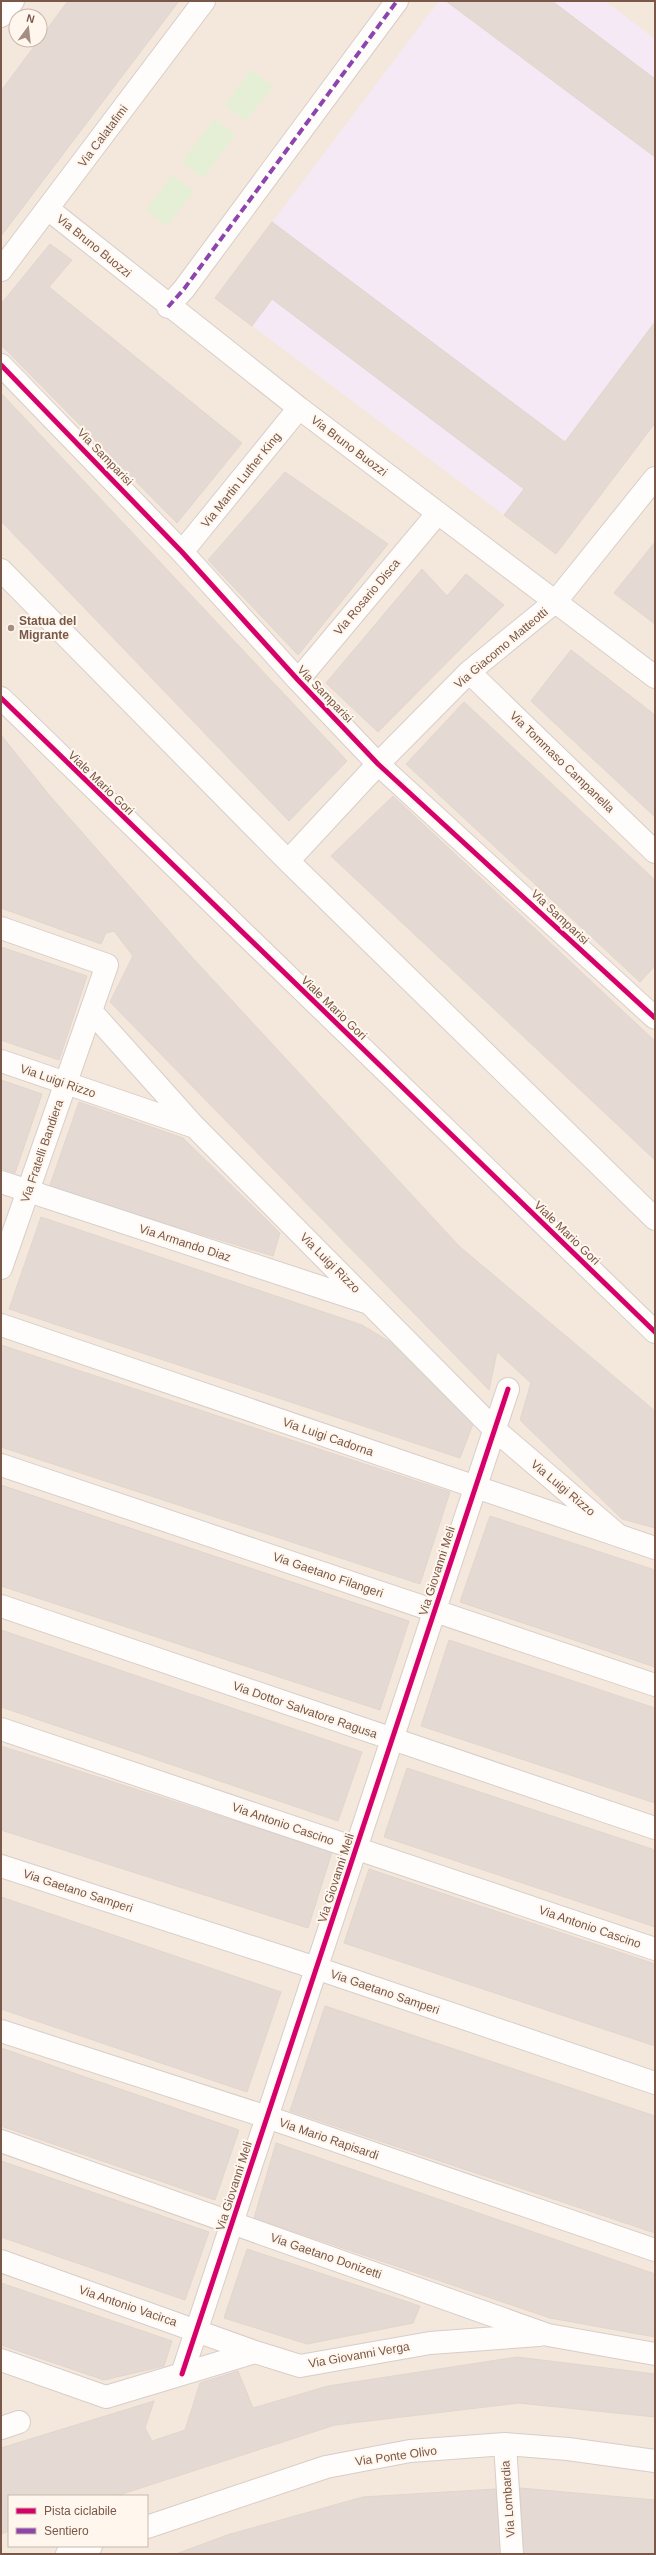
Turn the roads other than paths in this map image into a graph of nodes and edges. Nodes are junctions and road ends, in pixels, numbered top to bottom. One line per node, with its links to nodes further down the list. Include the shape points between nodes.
1 (12, 1): 4 (street)
2 (204, 1): 5 (street, Via Calatafimi)
3 (397, 1): 7 (street, via 184,289)
4 (1, 16)
5 (48, 209): 6 (street, Via Calatafimi); 7 (street, Via Bruno Buozzi)
6 (1, 270)
7 (168, 307): 9 (street, Via Bruno Buozzi)
8 (1, 365): 12 (street, Via Samparisi)
9 (299, 408): 11 (street, Via Bruno Buozzi); 12 (street, Via Martin Luther King)
10 (655, 478): 14 (street, Via Giacomo Matteotti)
11 (437, 514): 14 (street, Via Bruno Buozzi); 17 (street, Via Rosario Disca)
12 (182, 552): 17 (street, Via Samparisi)
13 (1, 570): 21 (street)
14 (556, 601): 15 (street, Via Giacomo Matteotti); 16 (street, Via Bruno Buozzi)
15 (469, 672): 19 (street, Via Giacomo Matteotti); 20 (street, Via Tommaso Campanella)
16 (655, 677)
17 (298, 680): 19 (street, Via Samparisi)
18 (1, 698): 34 (street, Viale Mario Gori)
19 (378, 764): 21 (street, Via Giacomo Matteotti); 23 (street, Via Samparisi)
20 (655, 852)
21 (288, 862): 30 (street)
22 (1, 928): 24 (street, Via Fratelli Bandiera, via 107,965)
23 (652, 1009)
24 (91, 1011): 26 (street, Via Fratelli Bandiera); 27 (street)
25 (1, 1061): 26 (street, Via Luigi Rizzo)
26 (66, 1083): 27 (street, Via Luigi Rizzo); 29 (street, Via Fratelli Bandiera)
27 (195, 1127): 32 (street, Via Luigi Rizzo)
28 (1, 1182): 29 (street, Via Armando Diaz)
29 (28, 1191): 31 (street, Via Fratelli Bandiera); 32 (street, Via Armando Diaz)
30 (655, 1219)
31 (1, 1268)
32 (369, 1303): 36 (street, Via Luigi Rizzo)
33 (1, 1325): 38 (street, Via Luigi Cadorna)
34 (655, 1332)
35 (508, 1389): 36 (street, Via Giovanni Meli)
36 (494, 1429): 38 (street, Via Giovanni Meli); 39 (street, Via Luigi Rizzo)
37 (1, 1465): 42 (street, Via Gaetano Filangeri)
38 (476, 1487): 39 (street, Via Luigi Cadorna); 42 (street, Via Giovanni Meli)
39 (618, 1535): 40 (street, Via Luigi Cadorna)
40 (655, 1548)
41 (1, 1606): 45 (street, Via Dottor Salvatore Ragusa)
42 (434, 1611): 43 (street, Via Gaetano Filangeri); 45 (street, Via Giovanni Meli)
43 (655, 1685)
44 (1, 1730): 47 (street, Via Antonio Cascino)
45 (392, 1739): 46 (street, Via Dottor Salvatore Ragusa); 47 (street, Via Giovanni Meli)
46 (655, 1828)
47 (356, 1848): 49 (street, Via Antonio Cascino); 50 (street, Via Giovanni Meli)
48 (1, 1866): 50 (street, Via Gaetano Samperi)
49 (655, 1949)
50 (316, 1968): 52 (street, Via Gaetano Samperi); 53 (street, Via Giovanni Meli)
51 (1, 2031): 53 (street, Via Mario Rapisardi)
52 (655, 2083)
53 (267, 2118): 55 (street, Via Giovanni Meli); 56 (street, Via Mario Rapisardi)
54 (1, 2142): 55 (street, Via Gaetano Donizetti)
55 (232, 2223): 58 (street, Via Giovanni Meli); 59 (street, Via Gaetano Donizetti)
56 (655, 2250)
57 (1, 2261): 58 (street, Via Antonio Vacirca)
58 (196, 2330): 60 (street, Via Antonio Vacirca); 63 (street, Via Giovanni Meli)
59 (548, 2335): 60 (street, Via Giovanni Verga, via 430,2342 300,2366); 61 (street, Via Gaetano Donizetti)
60 (255, 2352): 63 (street)
61 (655, 2354)
62 (1, 2360): 63 (street, via 106,2397)
63 (182, 2374)
64 (505, 2444): 65 (street, Via Ponte Olivo, via 568,2449); 66 (street, Via Ponte Olivo, via 410,2451 326,2467); 69 (street, Via Lombardia)
65 (655, 2461)
66 (148, 2527)
67 (88, 2547): 68 (street)
68 (67, 2554)
69 (512, 2554)

